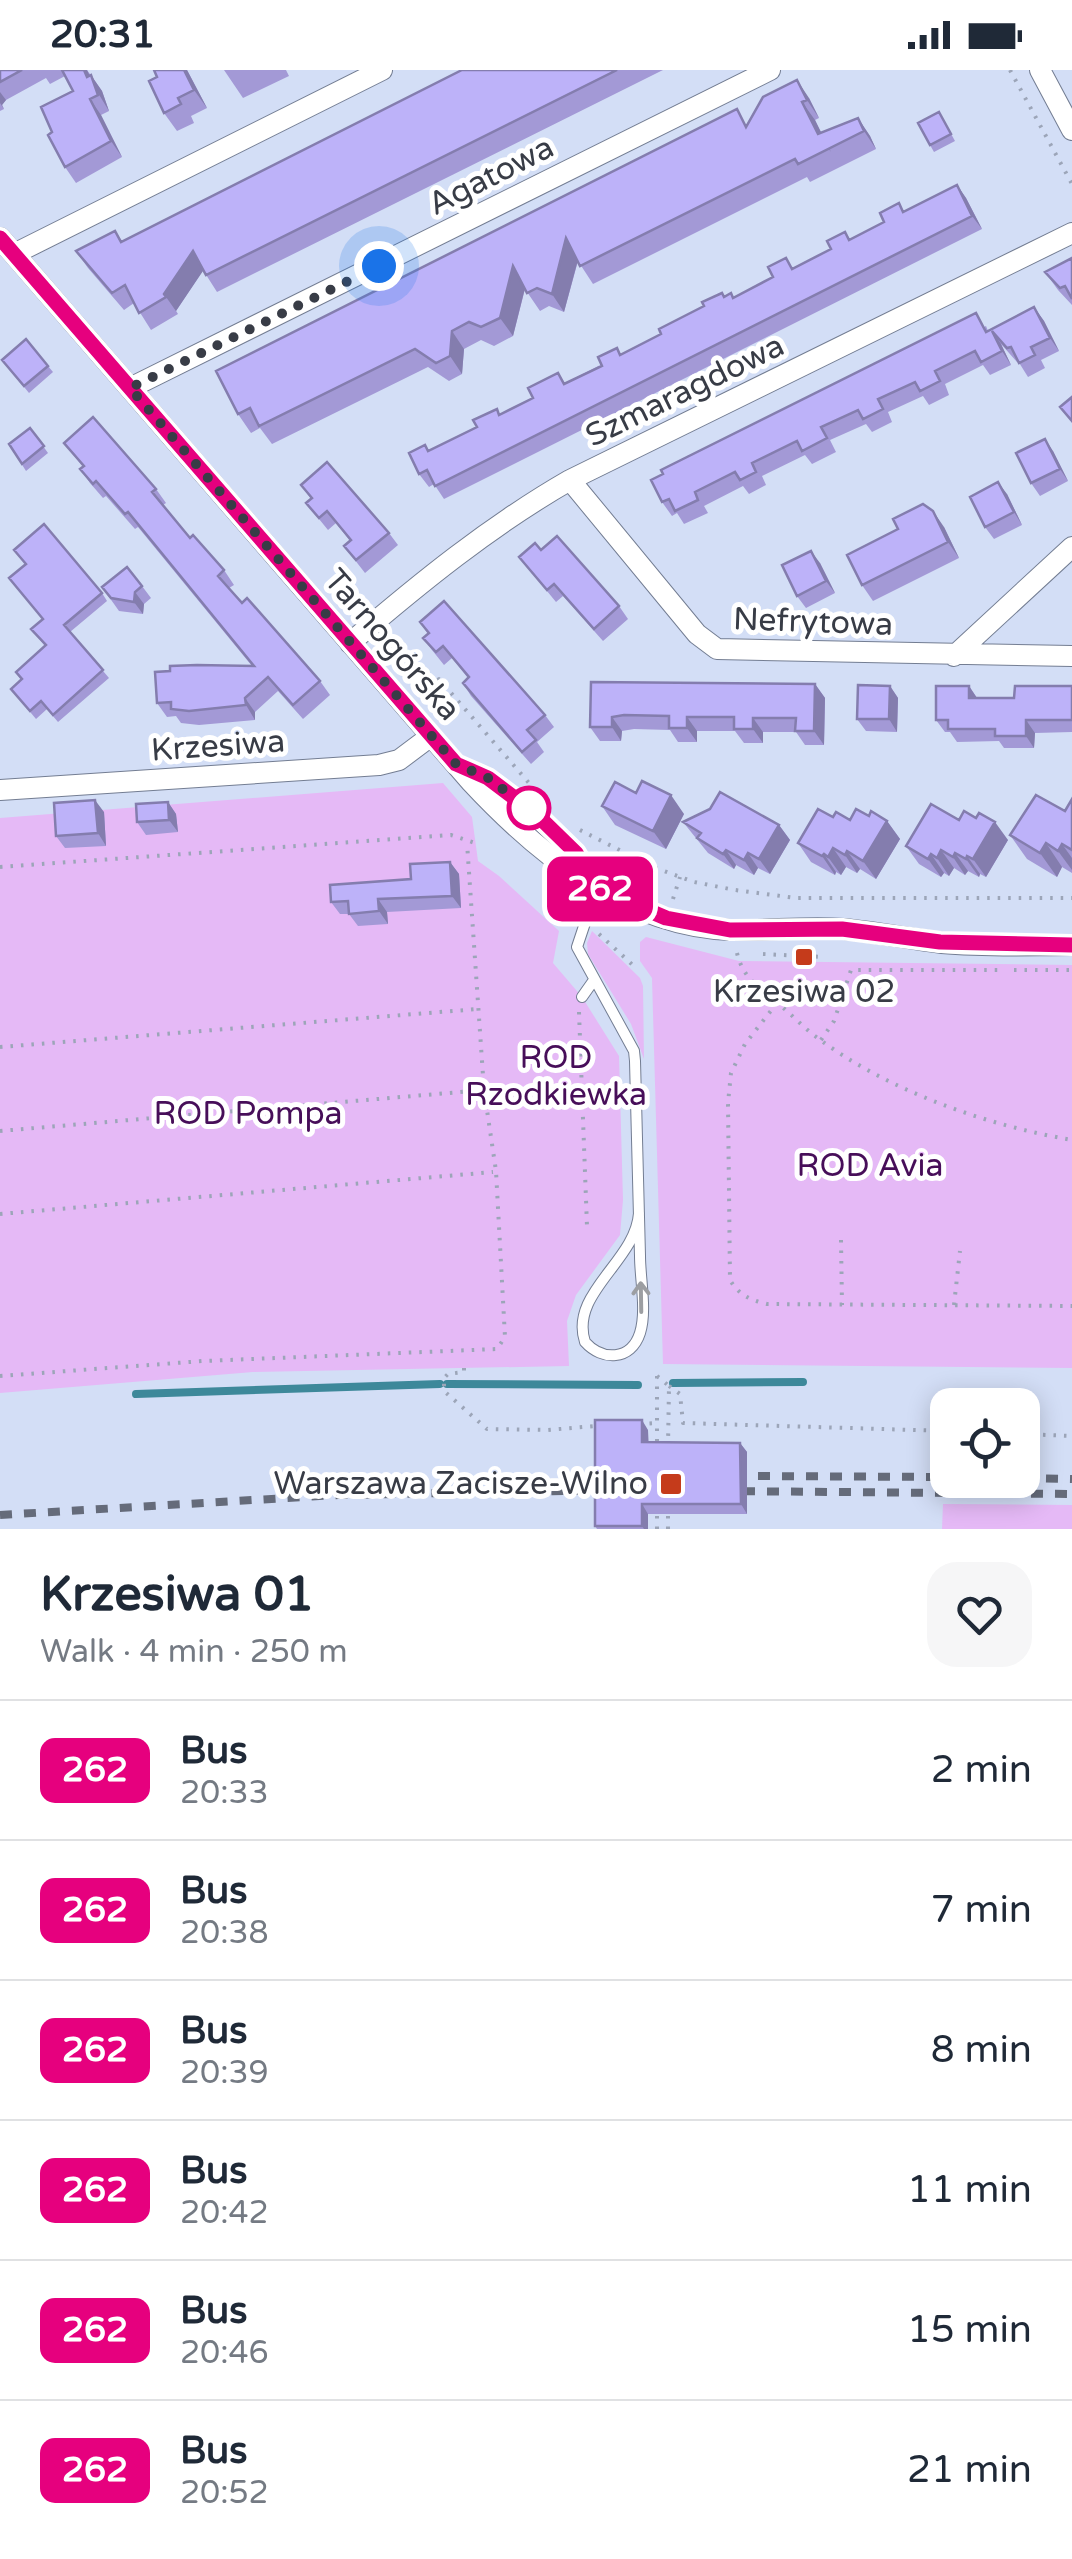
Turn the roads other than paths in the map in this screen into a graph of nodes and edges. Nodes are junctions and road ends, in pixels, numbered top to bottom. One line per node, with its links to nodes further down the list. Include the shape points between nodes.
1 (382, 70): 6 (street)
2 (770, 70): 7 (street, Agatowa)
3 (1040, 70): 4 (street)
4 (1072, 130)
5 (1072, 232): 8 (street, Szmaragdowa)
6 (7, 246): 7 (street, Tarnogórska)
7 (130, 388): 10 (street, Tarnogórska)
8 (570, 480): 10 (street, Szmaragdowa, via 464,549); 11 (street, Nefrytowa, via 697,634 718,649)
9 (1072, 547): 11 (street)
10 (350, 643): 13 (street, Tarnogórska)
11 (954, 656): 12 (street, Nefrytowa)
12 (1072, 656)
13 (432, 736): 14 (street, Krzesiwa, via 399,760 379,765); 15 (street, Tarnogórska, via 504,816)
14 (0, 790)
15 (596, 888): 16 (street, Tarnogórska, via 666,918 730,930 842,929 940,942); 17 (lane, via 577,941)
16 (1072, 945)
17 (594, 980): 18 (lane); 19 (lane, via 634,1051)
18 (582, 997)
19 (639, 1212): 19 (lane, one-way to 19, via 630,1243 582,1317 585,1342 602,1355 623,1353 640,1334)

